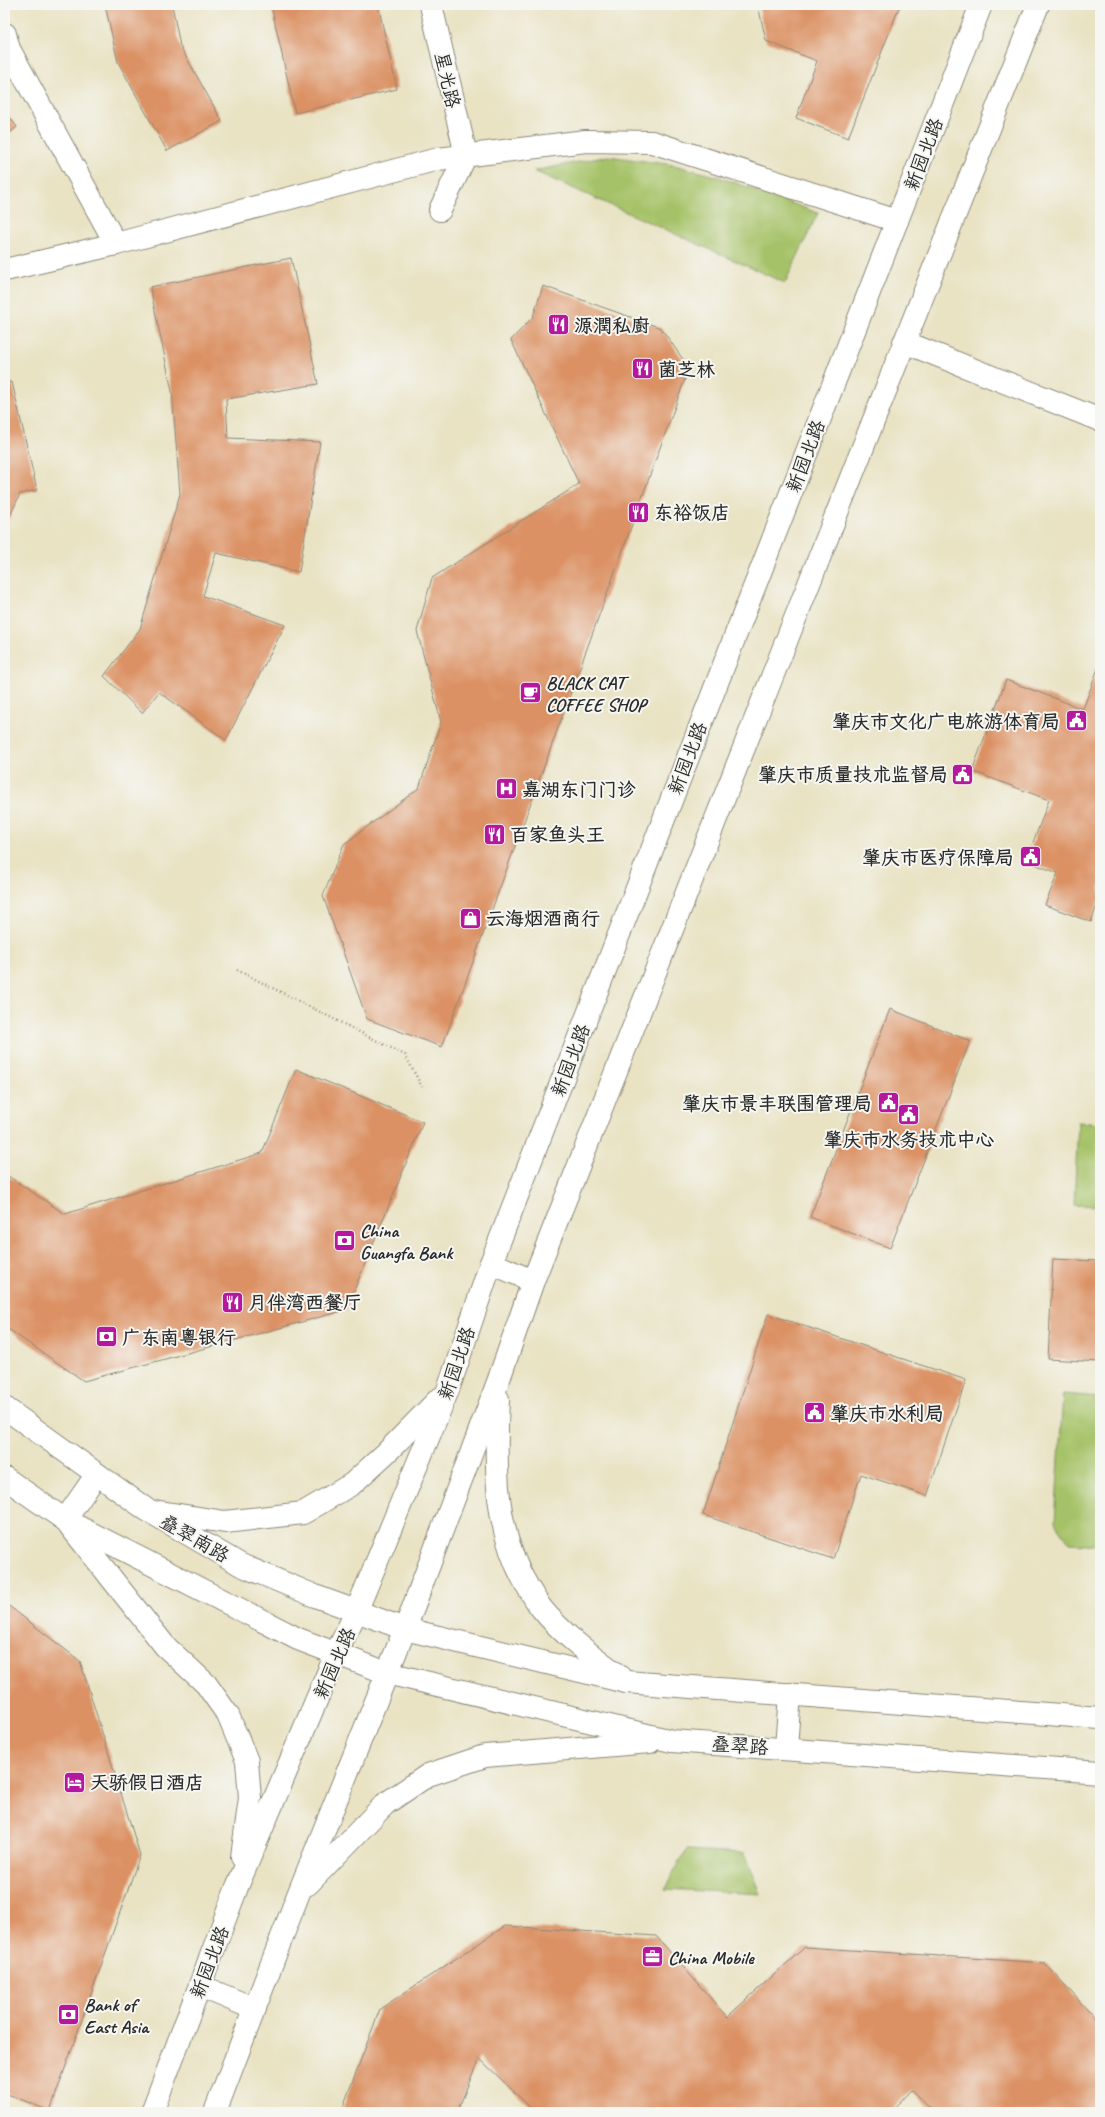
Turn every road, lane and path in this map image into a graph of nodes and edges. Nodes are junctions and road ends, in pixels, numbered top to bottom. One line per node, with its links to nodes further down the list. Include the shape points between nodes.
1 (431, 5): 5 (main road, 星光路)
2 (981, 5): 7 (main road, 新园北路)
3 (1038, 5): 10 (main road)
4 (5, 34): 8 (main road, via 10,49)
5 (466, 155): 6 (main road); 7 (main road, via 586,141 652,142); 8 (main road, via 438,159)
6 (440, 210)
7 (897, 221): 14 (main road, 新园北路)
8 (116, 244): 9 (main road)
9 (5, 270)
10 (904, 342): 11 (main road); 15 (main road)
11 (1100, 420)
12 (237, 970): 13 (path, via 405,1055)
13 (422, 1087)
14 (491, 1263): 15 (main road); 17 (main road, 新园北路)
15 (533, 1281): 16 (main road)
16 (499, 1379): 24 (main road); 27 (main road, via 496,1446 498,1502 506,1538 520,1575 541,1609 568,1635)
17 (448, 1390): 21 (main road, via 352,1484 303,1513 224,1522); 23 (main road, 新园北路)
18 (5, 1408): 19 (main road, 叠翠南路)
19 (97, 1474): 21 (main road, 叠翠南路); 22 (main road)
20 (5, 1478): 22 (main road)
21 (147, 1510): 23 (main road, 叠翠南路, via 241,1565)
22 (65, 1520): 25 (main road, via 298,1639); 33 (main road, via 165,1646 206,1684 228,1716 247,1762 250,1798)
23 (356, 1612): 24 (main road, 叠翠南路); 25 (main road, 新园北路)
24 (405, 1629): 26 (main road); 27 (main road)
25 (336, 1654): 26 (main road); 33 (main road, 新园北路)
26 (388, 1673): 30 (main road, 叠翠路); 34 (main road)
27 (626, 1682): 28 (main road)
28 (790, 1694): 29 (main road); 31 (main road)
29 (1100, 1718)
30 (672, 1741): 31 (main road, 叠翠路); 34 (main road, via 546,1749 486,1756 428,1775 385,1804)
31 (786, 1748): 32 (main road, 叠翠路)
32 (1100, 1772)
33 (237, 1887): 35 (main road, 新园北路)
34 (298, 1895): 36 (main road)
35 (200, 1986): 36 (main road); 38 (main road, 新园北路)
36 (255, 2009): 39 (main road)
37 (922, 2109): 40 (path)
38 (152, 2112)
39 (214, 2112)
40 (925, 2112)

